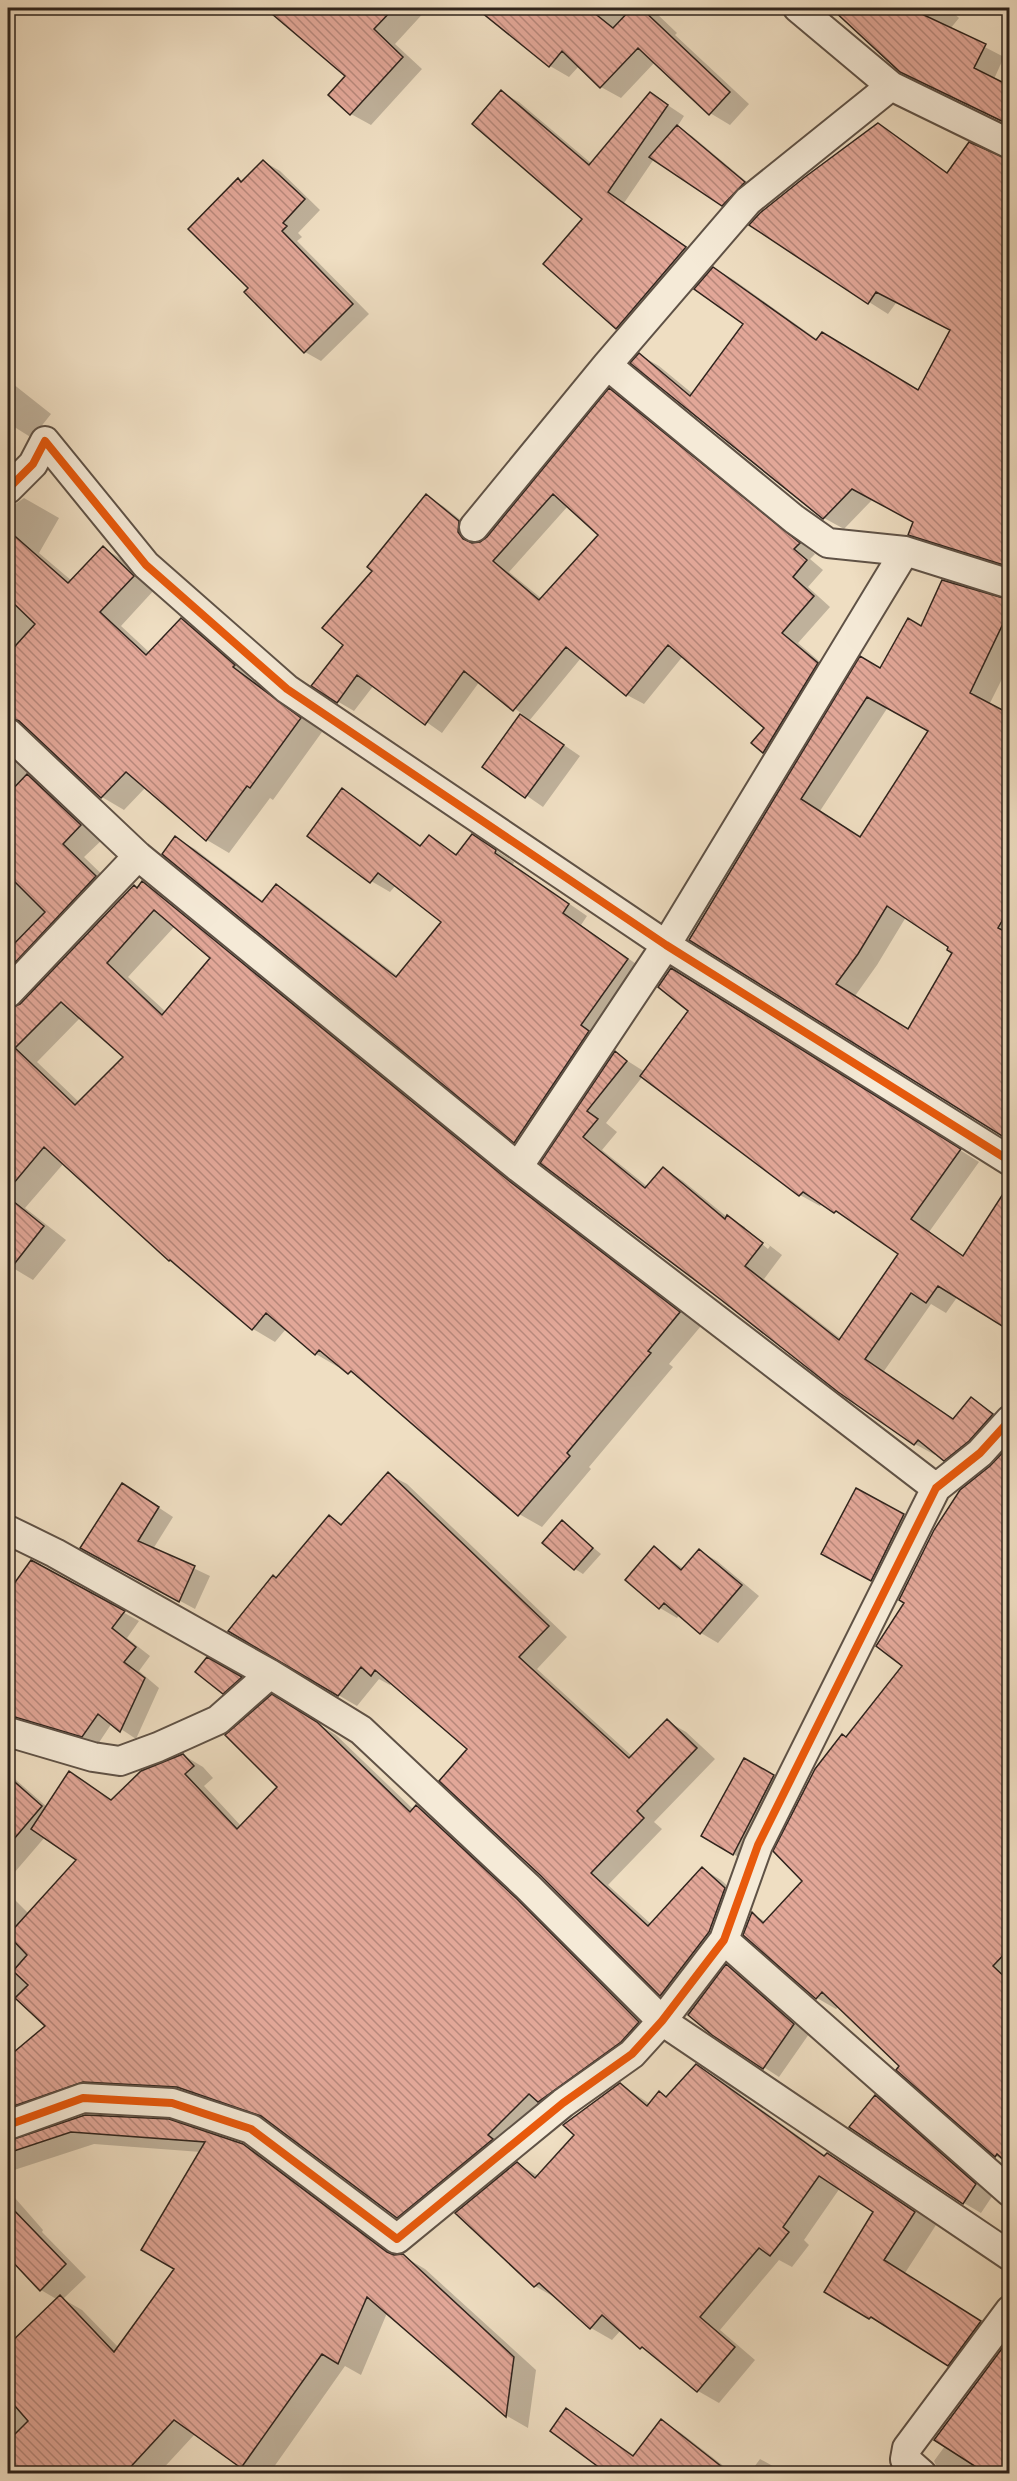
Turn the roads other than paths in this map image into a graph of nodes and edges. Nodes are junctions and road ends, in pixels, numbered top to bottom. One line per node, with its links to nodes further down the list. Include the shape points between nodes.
1 (798, 8): 2 (street)
2 (891, 86): 3 (street); 4 (street, via 748,201)
3 (1010, 144)
4 (607, 365): 6 (street); 7 (street, via 828,543)
5 (8, 489): 11 (street, via 33,464 45,441 146,565 287,689)
6 (474, 527)
7 (906, 551): 8 (street); 11 (street)
8 (1010, 584)
9 (8, 733): 10 (street)
10 (138, 856): 12 (street); 14 (street)
11 (666, 945): 13 (street); 14 (street)
12 (8, 993)
13 (1010, 1161)
14 (518, 1167): 16 (street)
15 (1010, 1420): 16 (street, via 980,1453)
16 (936, 1488): 20 (street, via 758,1845)
17 (8, 1530): 18 (street)
18 (270, 1674): 19 (street, via 218,1720 120,1761); 21 (street, via 361,1730 528,1887)
19 (8, 1732)
20 (724, 1940): 21 (street); 23 (street)
21 (662, 2021): 22 (street, via 632,2054 563,2103 397,2239 251,2129 172,2103 83,2098); 24 (street)
22 (8, 2125)
23 (1010, 2192)
24 (1010, 2256)
25 (1010, 2310): 26 (street, via 907,2448 905,2459)
26 (922, 2474)

